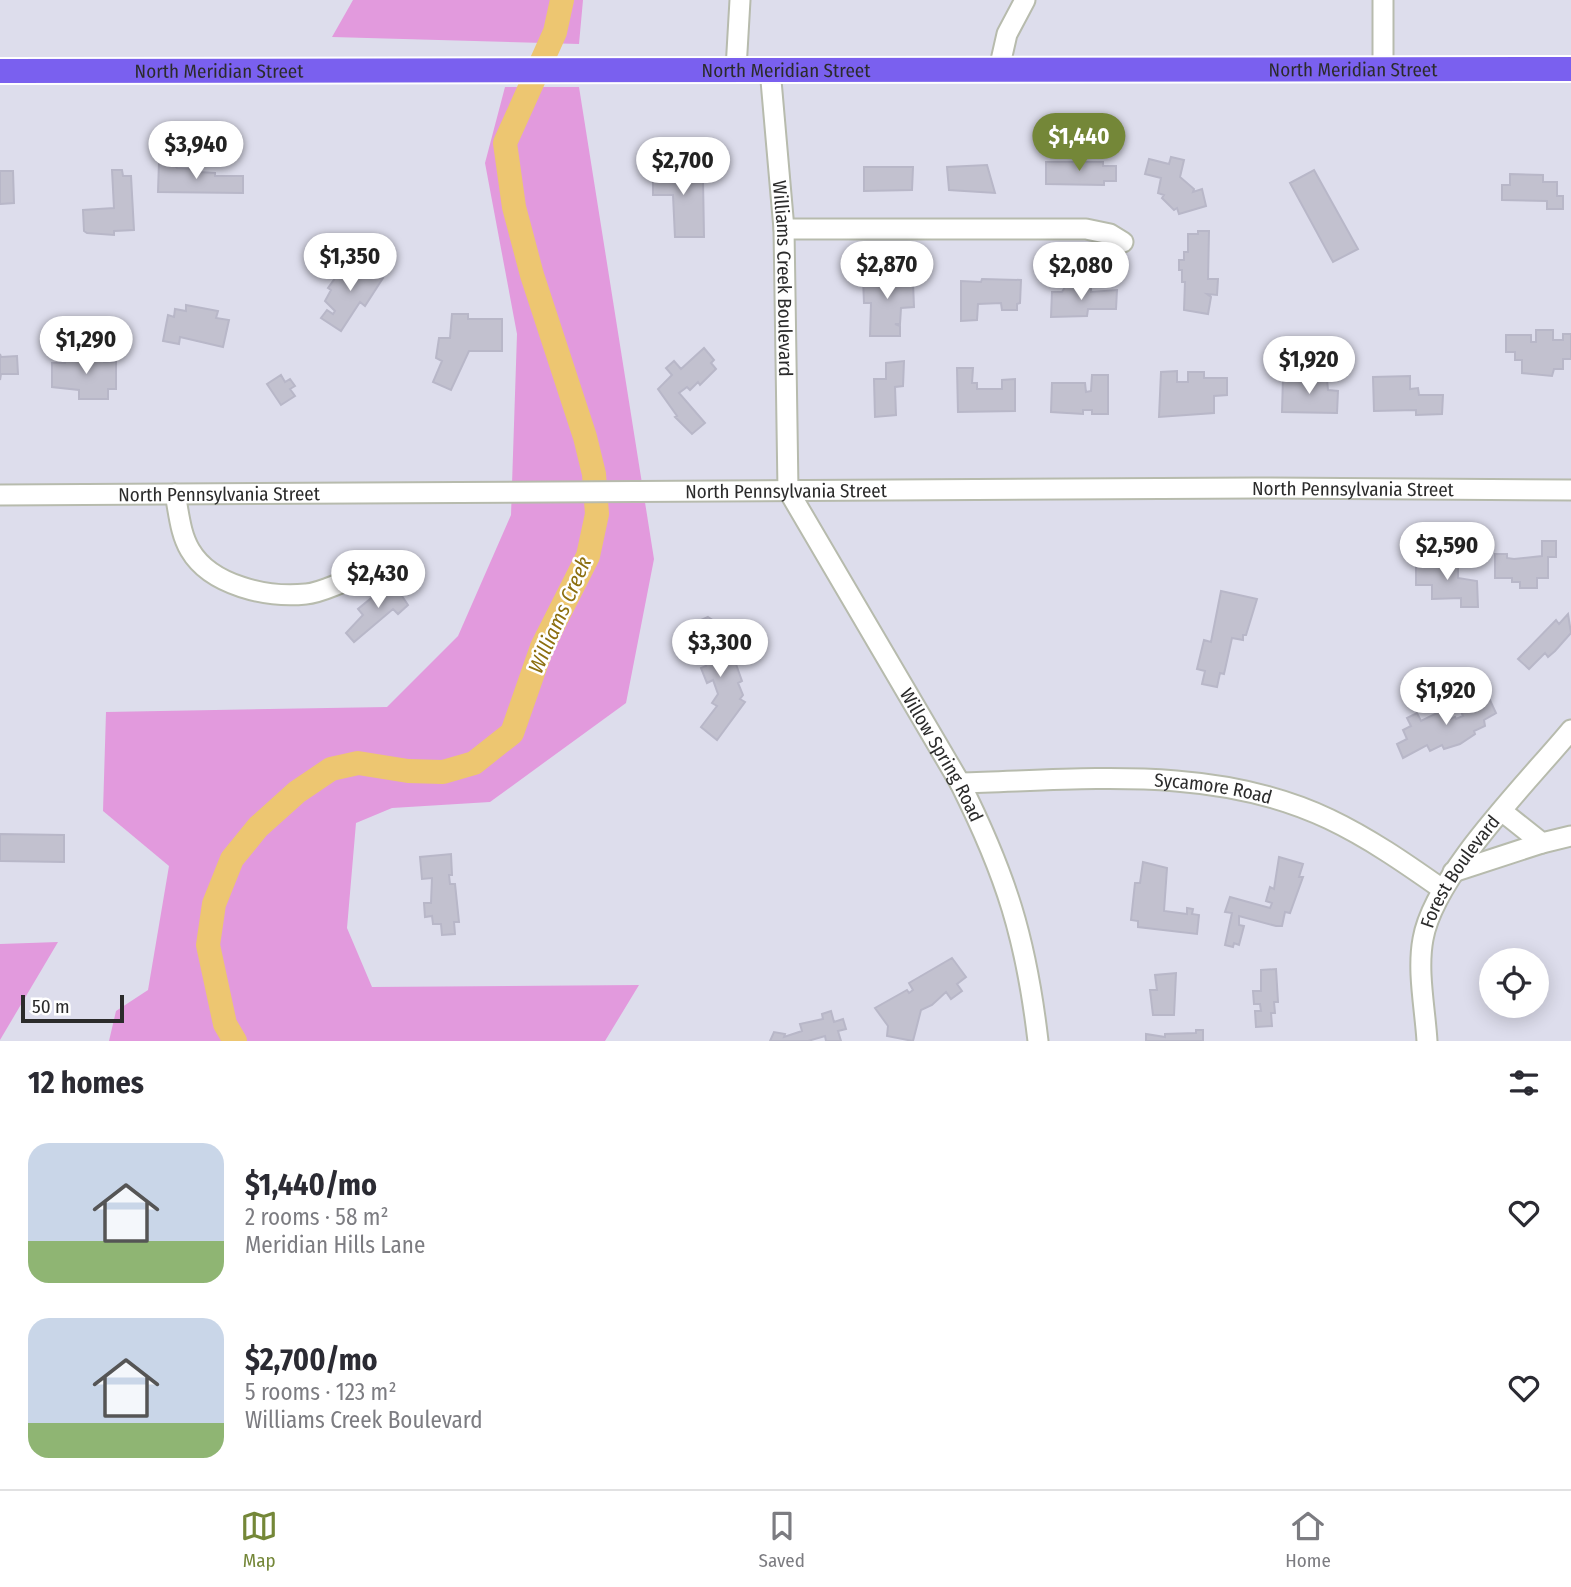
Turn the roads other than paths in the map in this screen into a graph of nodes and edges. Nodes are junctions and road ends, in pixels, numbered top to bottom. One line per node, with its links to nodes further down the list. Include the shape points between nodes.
1 (740, 0): 4 (street)
2 (1025, 0): 6 (street, via 1007,34)
3 (1383, 0): 7 (street)
4 (736, 69): 5 (main road, North Meridian Street); 9 (main road, North Meridian Street)
5 (770, 69): 6 (main road, North Meridian Street); 10 (street, Williams Creek Boulevard)
6 (999, 69): 7 (main road, North Meridian Street)
7 (1382, 69): 8 (main road, North Meridian Street)
8 (1571, 69)
9 (0, 71)
10 (784, 229): 11 (street, via 1086,229); 12 (street, Williams Creek Boulevard)
11 (1123, 242)
12 (788, 490): 13 (street, North Pennsylvania Street); 14 (street, North Pennsylvania Street); 18 (street, Willow Spring Road)
13 (1571, 490)
14 (176, 494): 15 (street, North Pennsylvania Street); 16 (street, via 184,537 192,553 222,579 284,594 308,594)
15 (0, 495)
16 (347, 581)
17 (1571, 730): 19 (street, Forest Boulevard)
18 (960, 783): 22 (street, Sycamore Road, via 1154,778 1243,790 1327,818); 23 (street, Willow Spring Road, via 996,859 1016,916)
19 (1503, 812): 21 (street); 22 (street, Forest Boulevard)
20 (1571, 836): 21 (street)
21 (1542, 843): 22 (street)
22 (1447, 881): 24 (street, Forest Boulevard, via 1426,926 1422,950)
23 (1038, 1041)
24 (1427, 1041)

